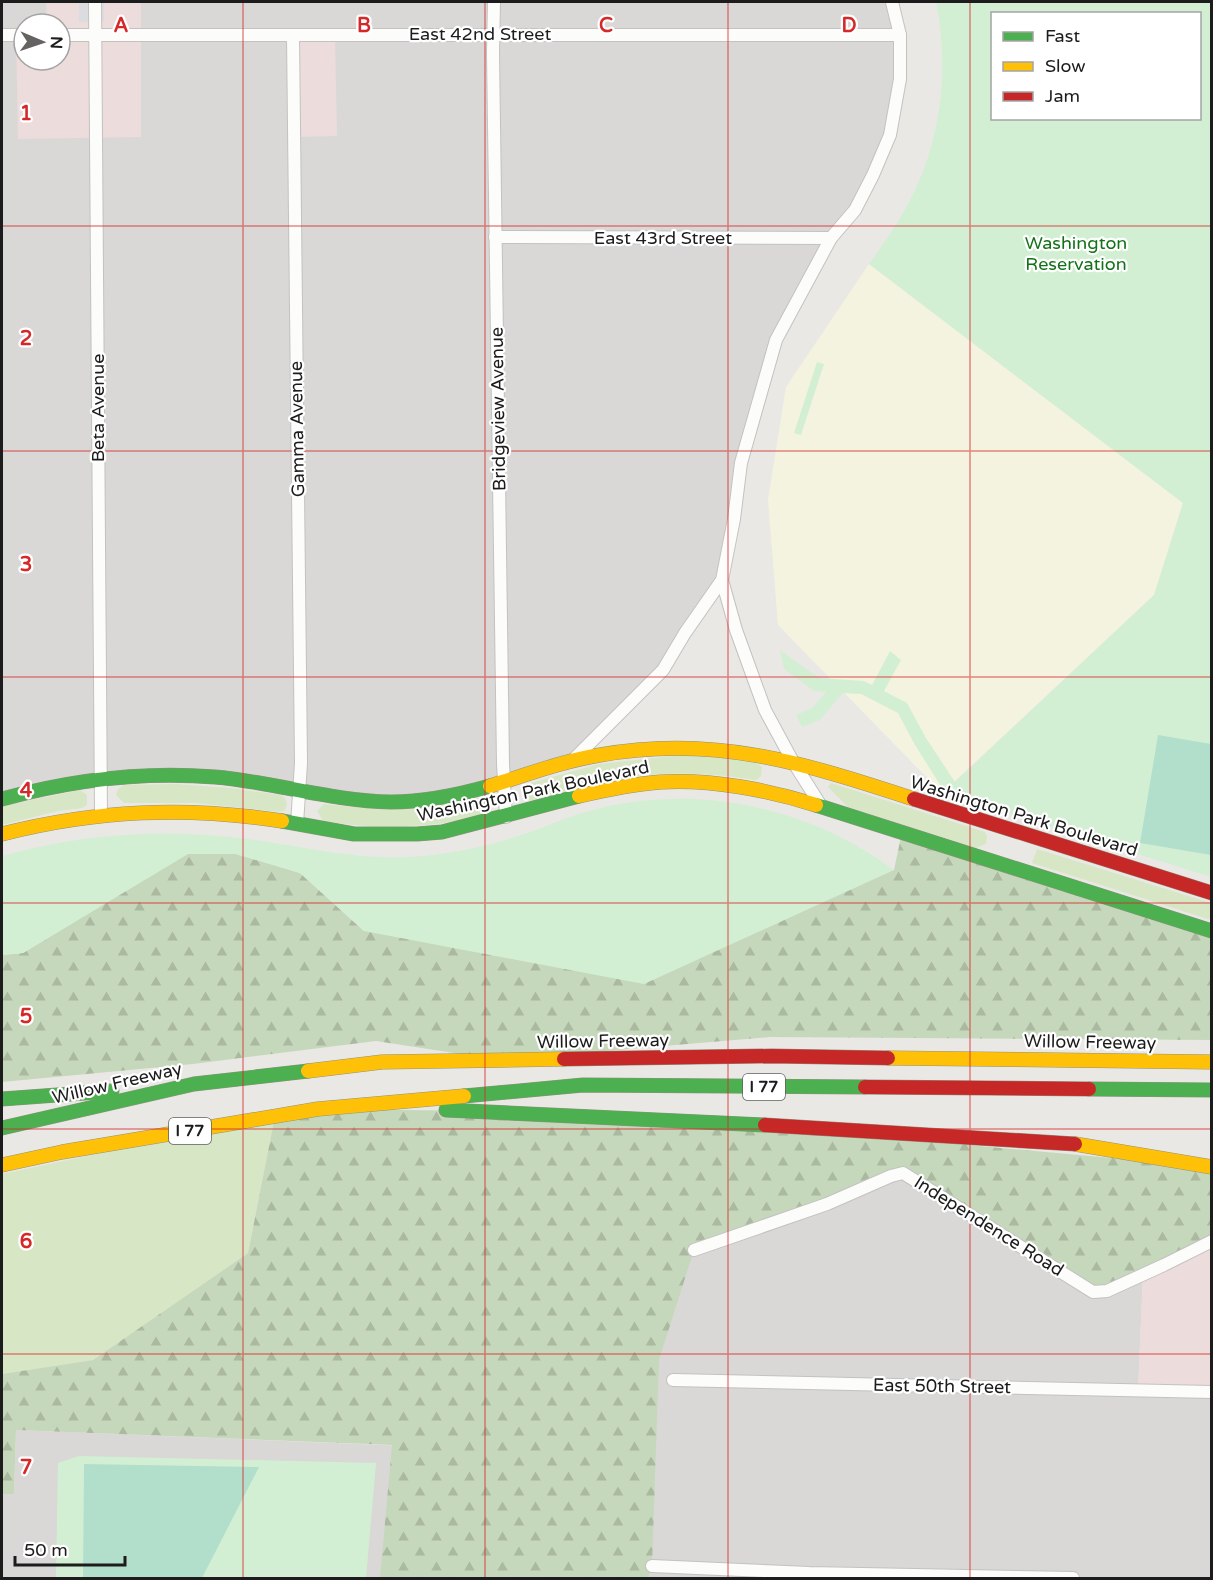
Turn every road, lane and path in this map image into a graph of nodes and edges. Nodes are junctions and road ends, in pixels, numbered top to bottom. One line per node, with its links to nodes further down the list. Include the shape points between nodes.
1 (95, 2): 6 (street, Beta Avenue)
2 (494, 2): 4 (street, Bridgeview Avenue)
3 (892, 2): 8 (street, Washington Park Boulevard)
4 (493, 34): 7 (street, East 42nd Street); 8 (street, East 42nd Street); 9 (street, Bridgeview Avenue)
5 (72, 35): 6 (street, East 42nd Street)
6 (95, 35): 7 (street, East 42nd Street); 14 (street, Beta Avenue)
7 (293, 35): 16 (street, Gamma Avenue)
8 (900, 35): 10 (street, Washington Park Boulevard, via 900,79 890,135 855,210)
9 (495, 237): 10 (street, East 43rd Street); 15 (street, Bridgeview Avenue)
10 (831, 238): 11 (street, Washington Park Boulevard, via 776,340 741,463)
11 (722, 580): 12 (street, Washington Park Boulevard, via 765,710); 13 (street, Washington Park Boulevard, via 663,670)
12 (792, 760): 13 (main road, Washington Park Boulevard, via 686,747 610,752); 18 (street, Washington Park Boulevard); 23 (main road, Washington Park Boulevard)
13 (571, 761): 15 (main road, Washington Park Boulevard)
14 (100, 779): 16 (main road, Washington Park Boulevard, via 208,777); 17 (main road, Washington Park Boulevard); 19 (street, Beta Avenue)
15 (503, 781): 16 (main road, Washington Park Boulevard, via 463,794 405,802 352,800); 20 (street, Bridgeview Avenue)
16 (300, 789): 21 (street, Gamma Avenue)
17 (2, 799)
18 (821, 806): 20 (main road, Washington Park Boulevard, via 774,793 706,783 661,782 592,793); 24 (main road, Washington Park Boulevard)
19 (101, 814): 21 (main road, Washington Park Boulevard, via 190,812); 22 (main road, Washington Park Boulevard, via 46,822)
20 (506, 817): 21 (main road, Washington Park Boulevard, via 442,832 397,836)
21 (297, 824)
22 (2, 834)
23 (1212, 893)
24 (1212, 931)
25 (1212, 1062): 26 (main road, Willow Freeway / I 77, via 771,1056 382,1062)
26 (194, 1084): 28 (main road); 30 (main road, Willow Freeway / I 77)
27 (1212, 1090): 29 (main road, I 77, via 583,1086)
28 (2, 1099)
29 (318, 1109): 31 (main road, I 77); 33 (main road, via 492,1111 1070,1143)
30 (2, 1128)
31 (62, 1152): 32 (main road, I 77); 34 (main road)
32 (2, 1165)
33 (1212, 1167)
34 (2, 1174)
35 (1212, 1241): 36 (street, Independence Road, via 1107,1291 1093,1292 903,1173)
36 (694, 1250)
37 (673, 1380): 38 (street, East 50th Street)
38 (1212, 1392)
39 (652, 1566): 40 (street)
40 (1073, 1578)

